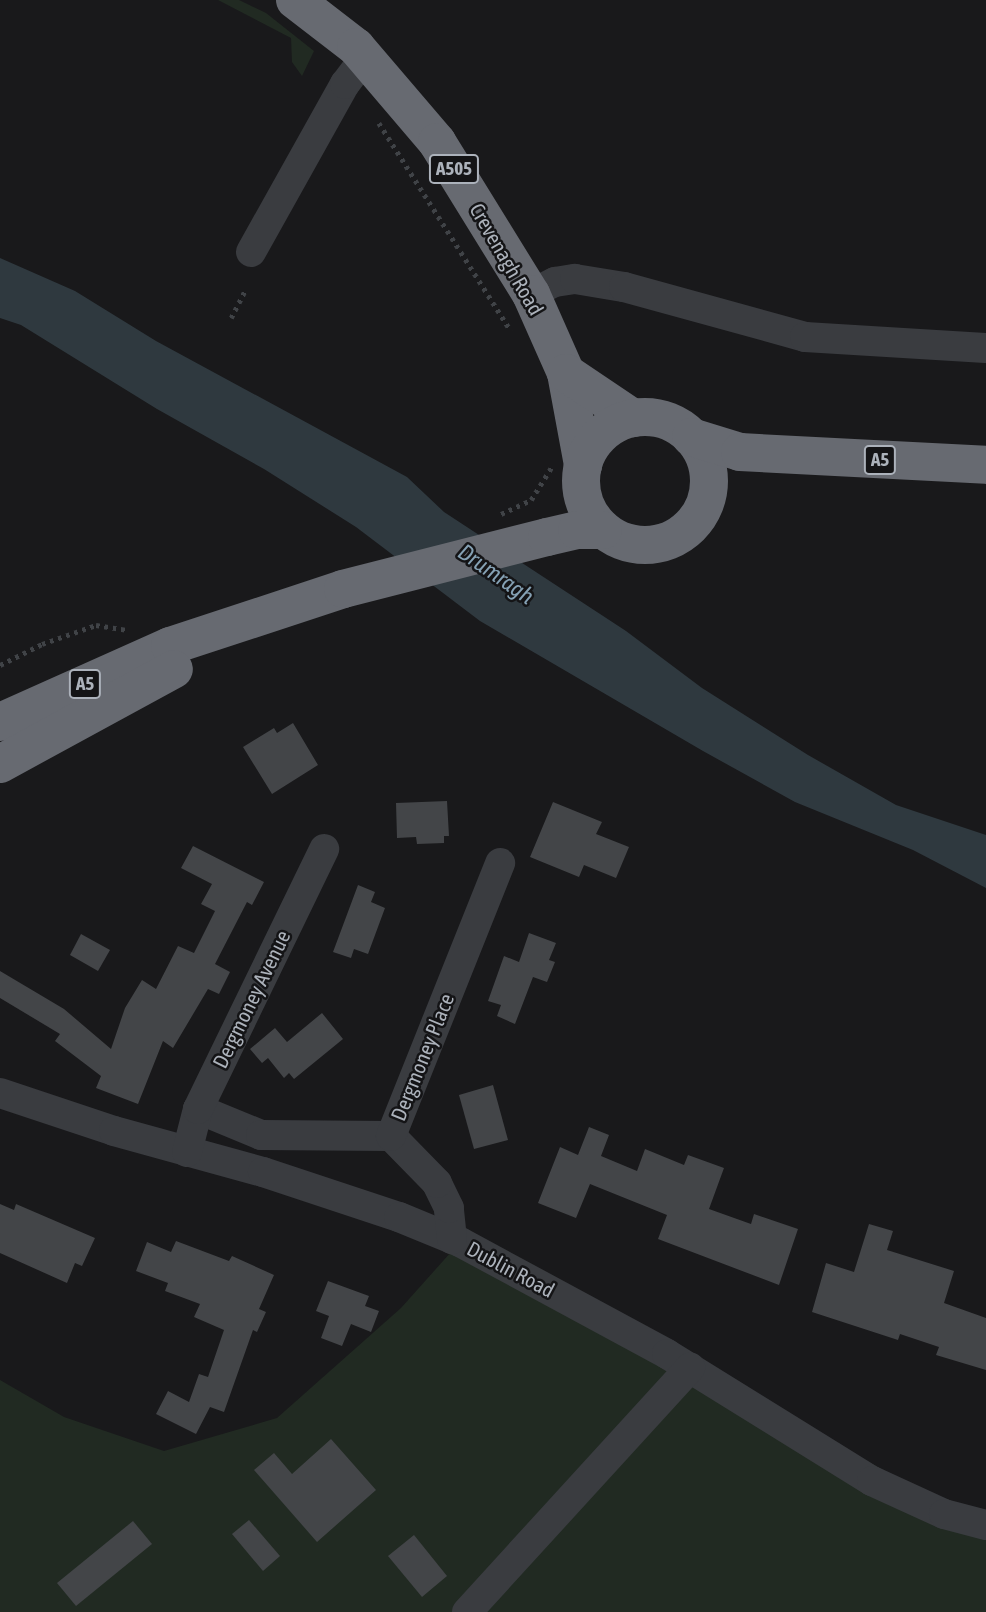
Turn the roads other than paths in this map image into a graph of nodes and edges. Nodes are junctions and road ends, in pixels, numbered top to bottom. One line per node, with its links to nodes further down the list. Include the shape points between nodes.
1 (295, 0): 2 (highway, Crevenagh Road / A505)
2 (365, 57): 3 (street, via 345,83); 4 (highway, Crevenagh Road / A505, via 437,142)
3 (251, 252)
4 (531, 294): 5 (street, via 555,282 575,279 624,287 805,337); 6 (highway, Crevenagh Road / A505)
5 (986, 348)
6 (566, 373): 7 (highway); 11 (highway, Crevenagh Road / A505)
7 (633, 418): 8 (highway, A5, via 666,420); 11 (highway, via 597,438)
8 (691, 437): 9 (highway, A5, via 740,452); 12 (highway, via 705,460)
9 (774, 455): 10 (highway, A5); 12 (highway, A5, via 743,464)
10 (986, 465)
11 (580, 489): 12 (highway, A5, via 623,541 643,545 664,542 688,528); 13 (highway, A5, via 577,530)
12 (707, 493)
13 (286, 607): 14 (highway, A5, via 170,646); 15 (highway)
14 (0, 722)
15 (0, 764)
16 (324, 849): 19 (street, Dergmoney Avenue)
17 (500, 863): 20 (street, Dergmoney Place)
18 (0, 1093): 21 (street, Dublin Road)
19 (198, 1109): 20 (street, via 261,1135); 21 (street, Dergmoney Avenue)
20 (391, 1136): 22 (street, Dergmoney Place, via 437,1183 449,1208)
21 (187, 1152): 22 (street, Dublin Road, via 263,1172)
22 (452, 1238): 23 (street, Dublin Road)
23 (690, 1368): 24 (street, Dublin Road, via 872,1481 944,1514); 25 (street)
24 (986, 1525)
25 (467, 1612)

